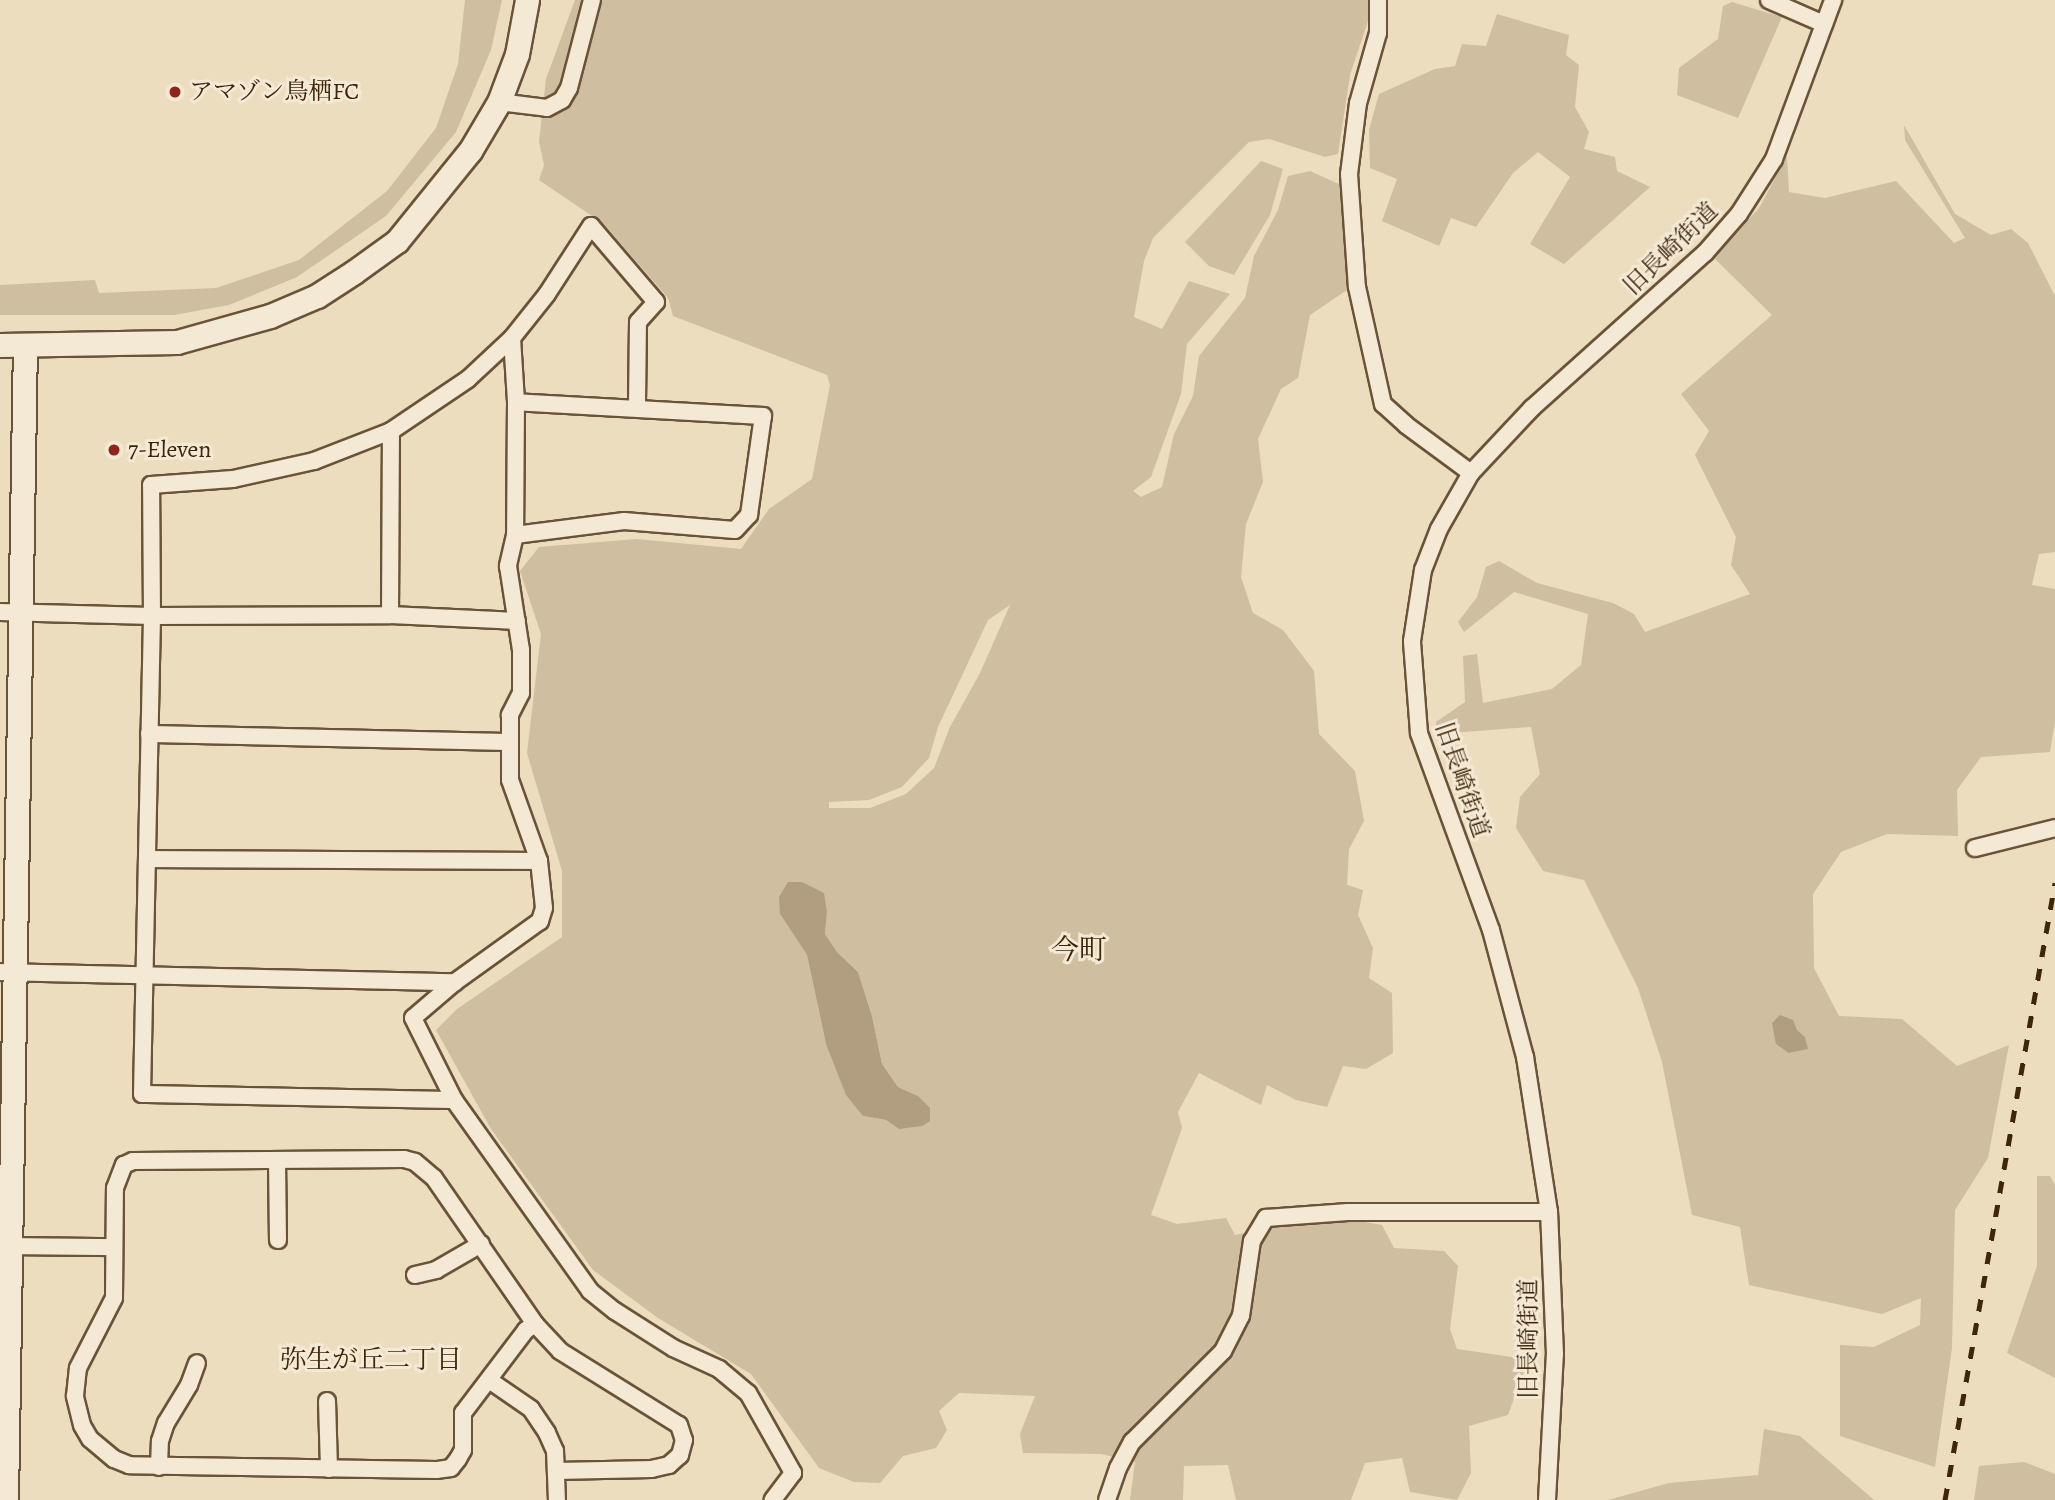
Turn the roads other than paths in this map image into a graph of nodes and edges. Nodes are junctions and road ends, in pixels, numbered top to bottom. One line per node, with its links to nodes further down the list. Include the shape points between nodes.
1 (527, 0): 7 (street, via 517,54)
2 (592, 0): 7 (street, via 562,100 547,108)
3 (1378, 0): 14 (street, via 1378,33 1358,103 1349,174 1357,287 1382,404)
4 (1769, 0): 6 (street)
5 (1833, 0): 6 (street, 旧長崎街道)
6 (1824, 24): 14 (street, 旧長崎街道, via 1774,159 1740,214 1705,253 1532,408)
7 (499, 102): 10 (street, via 447,182 397,241 317,296 271,316 177,342)
8 (512, 338): 11 (street); 12 (street, via 548,294 591,226 656,302 638,321); 13 (street, via 468,379)
9 (0, 345): 10 (street)
10 (25, 346): 16 (street)
11 (516, 402): 12 (street); 15 (street)
12 (637, 407): 15 (street, via 763,415 749,515 735,530 624,522)
13 (391, 431): 17 (street); 18 (street, via 314,461 233,479 151,485)
14 (1471, 473): 31 (street, 旧長崎街道, via 1439,529 1423,570 1412,641 1419,733 1491,930 1525,1057)
15 (515, 535): 19 (street, via 508,566)
16 (10, 613): 18 (street); 26 (street)
17 (390, 615): 18 (street); 19 (street)
18 (152, 616): 20 (street)
19 (517, 621): 21 (street, via 520,692 510,716)
20 (149, 734): 21 (street); 24 (street)
21 (510, 742): 25 (street, via 515,801)
22 (2055, 828): 23 (street)
23 (1975, 848)
24 (148, 859): 25 (street); 27 (street)
25 (539, 861): 28 (street, via 544,908 540,921)
26 (8, 972): 27 (street); 34 (street)
27 (146, 976): 28 (street); 29 (street, via 142,1094)
28 (455, 982): 29 (street, via 413,1018)
29 (454, 1100): 47 (street, via 590,1291 673,1348 719,1369 748,1394 793,1473)
30 (277, 1160): 32 (street); 33 (street, via 415,1162 434,1178); 35 (street, via 133,1161 124,1165 115,1188)
31 (1549, 1212): 48 (street, via 1348,1212 1266,1218 1252,1241 1241,1316 1223,1351 1132,1442); 49 (street, 旧長崎街道, via 1555,1354)
32 (278, 1240)
33 (481, 1244): 36 (street, via 436,1270); 37 (street)
34 (12, 1246): 35 (street); 38 (street)
35 (114, 1247): 42 (street, via 114,1298 78,1368 75,1396 82,1425 104,1452 129,1465)
36 (415, 1275)
37 (536, 1324): 40 (street, via 526,1330); 44 (street, via 559,1351 680,1425 684,1440 680,1455 669,1465 653,1469)
38 (5, 1336): 45 (street)
39 (197, 1363): 42 (street, via 166,1423)
40 (489, 1380): 43 (street, via 463,1413 463,1450 451,1468); 44 (street, via 531,1409 555,1451)
41 (327, 1401): 43 (street)
42 (159, 1467): 43 (street)
43 (328, 1469)
44 (556, 1471): 46 (street)
45 (6, 1500)
46 (557, 1500)
47 (773, 1500)
48 (1107, 1500)
49 (1547, 1500)

